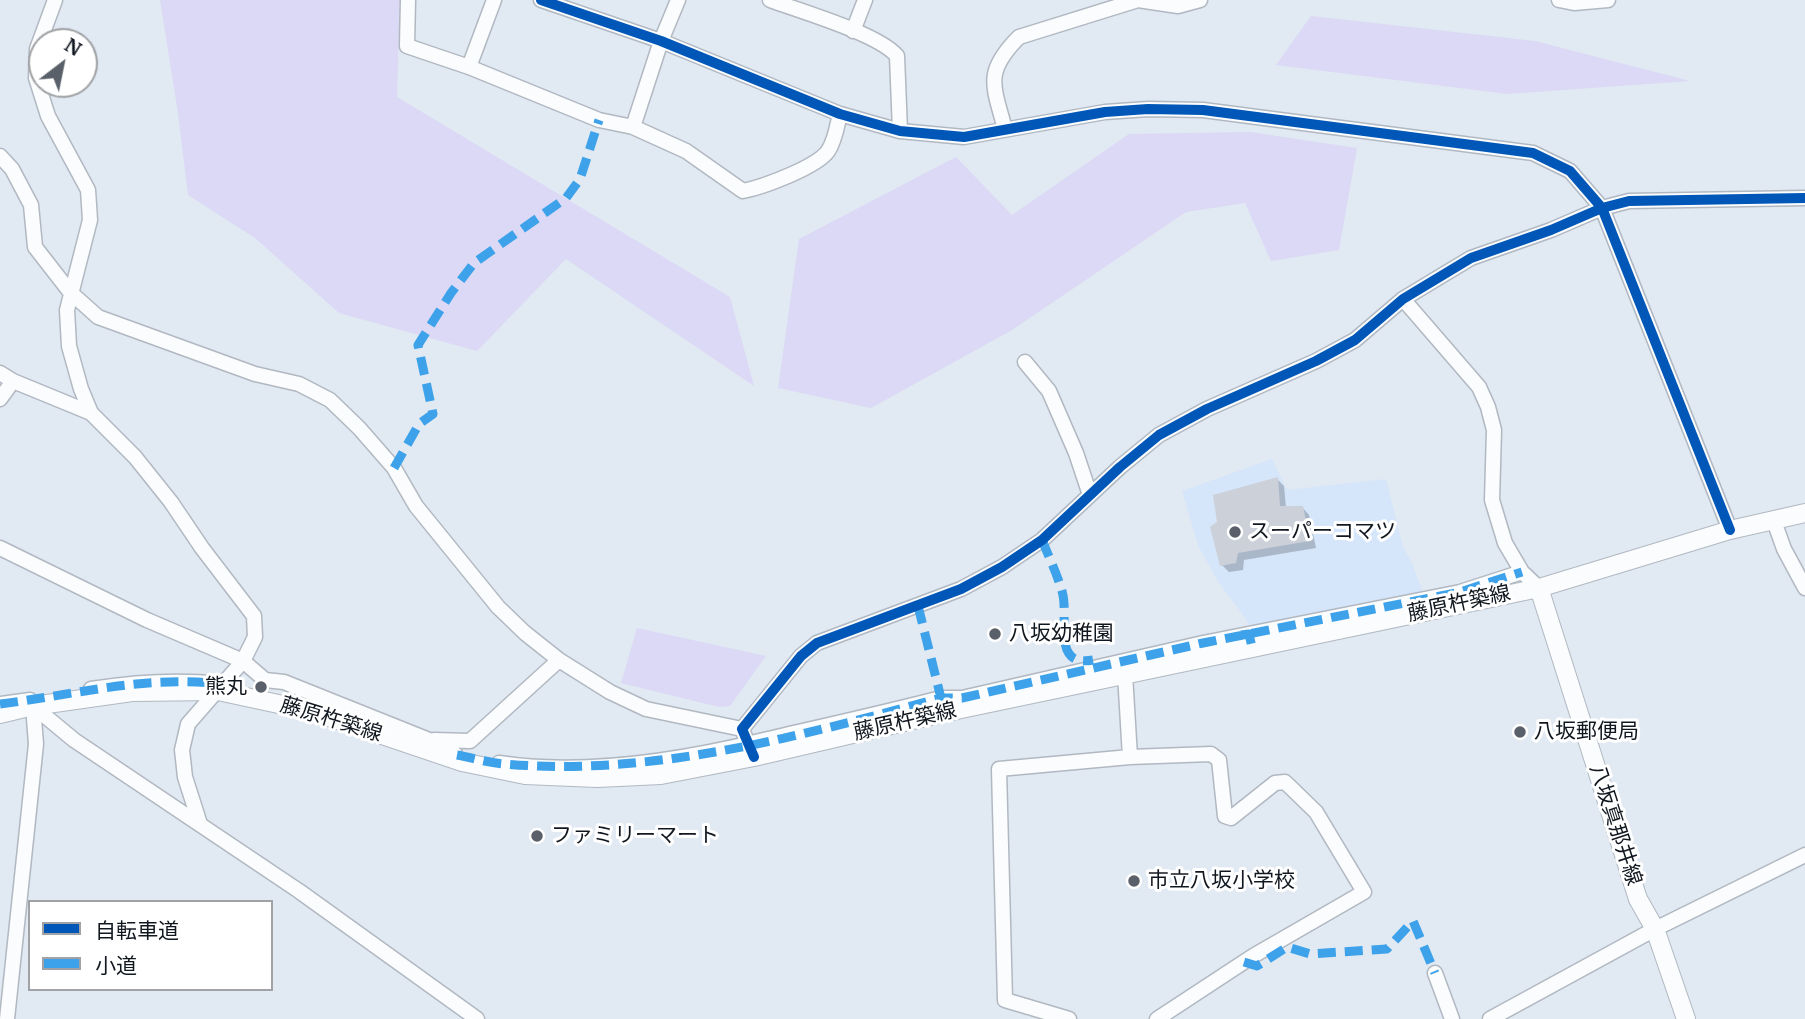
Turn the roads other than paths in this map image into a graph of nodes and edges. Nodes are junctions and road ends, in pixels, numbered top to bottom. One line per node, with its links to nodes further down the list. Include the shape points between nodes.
1 (55, 0): 22 (street, via 37,49 36,78 48,116 88,190 90,220)
2 (408, 0): 14 (street, via 407,46)
3 (494, 0): 14 (street)
4 (541, 0): 13 (street)
5 (678, 0): 13 (street)
6 (772, 0): 12 (street)
7 (864, 0): 12 (street)
8 (1138, 0): 9 (street, via 1178,6); 17 (street, via 1019,37 995,69 993,86)
9 (1200, 0)
10 (1559, 0): 11 (street)
11 (1608, 0)
12 (853, 31): 18 (street, via 891,48 897,56)
13 (661, 41): 15 (street); 16 (street)
14 (469, 67): 16 (street, via 599,120)
15 (841, 114): 16 (street, via 822,159 743,191 686,151); 18 (street)
16 (633, 127)
17 (1005, 129): 18 (street, via 964,137); 21 (street, via 1105,111 1203,110 1534,153 1570,171)
18 (900, 131)
19 (0, 156): 22 (street, via 31,205 36,247)
20 (1805, 198): 21 (street, via 1629,201)
21 (1602, 208): 23 (street, via 1471,258); 32 (street)
22 (70, 292): 28 (street, via 69,346); 37 (street, via 97,317 255,374 299,384 330,400 394,468 416,506 498,607)
23 (1403, 299): 29 (street, via 1355,340 1159,435); 34 (street, via 1479,387 1488,407 1494,430 1492,500 1505,544)
24 (1025, 362): 29 (street, via 1049,391)
25 (0, 373): 26 (street)
26 (13, 381): 27 (street); 28 (street)
27 (0, 399)
28 (91, 413): 38 (street, via 135,457 254,616 255,637)
29 (1090, 495): 44 (street, via 1042,540 971,584 817,643 800,656)
30 (1805, 513): 31 (main road, 藤原杵築線)
31 (1774, 521): 32 (main road, 藤原杵築線); 36 (street)
32 (1730, 530): 35 (main road, 藤原杵築線)
33 (0, 548): 38 (street)
34 (1522, 572): 35 (street); 46 (street, via 1460,592 1203,643 962,698 941,698)
35 (1539, 587): 39 (main road, 藤原杵築線); 50 (main road, 八坂真那井線, via 1638,899)
36 (1805, 588)
37 (559, 660): 44 (street, via 646,709); 45 (street, via 470,741)
38 (243, 661): 40 (street); 45 (street, via 265,680 284,682)
39 (1125, 674): 46 (main road, 藤原杵築線); 47 (street)
40 (219, 687): 41 (street, via 176,681 127,683); 42 (main road, 藤原杵築線, via 132,692); 46 (main road, 藤原杵築線, via 311,711 462,762 525,775 661,775); 48 (street, via 188,723 182,750)
41 (0, 704)
42 (33, 706): 43 (main road, 藤原杵築線); 48 (street, via 74,740); 52 (street, via 36,744)
43 (0, 714)
44 (742, 729): 46 (street)
45 (429, 740): 46 (street, via 457,755 503,764 572,767)
46 (751, 751)
47 (1130, 757): 54 (street, via 999,769 1005,1000); 55 (street, via 1211,754 1219,760 1225,817 1231,818 1275,783 1285,782 1316,812 1364,892)
48 (200, 824): 53 (street)
49 (1805, 855): 50 (street)
50 (1655, 929): 57 (street); 58 (main road, 八坂真那井線)
51 (1435, 973): 56 (street)
52 (7, 1019)
53 (477, 1019)
54 (1069, 1019)
55 (1157, 1019)
56 (1452, 1019)
57 (1490, 1019)
58 (1686, 1019)

